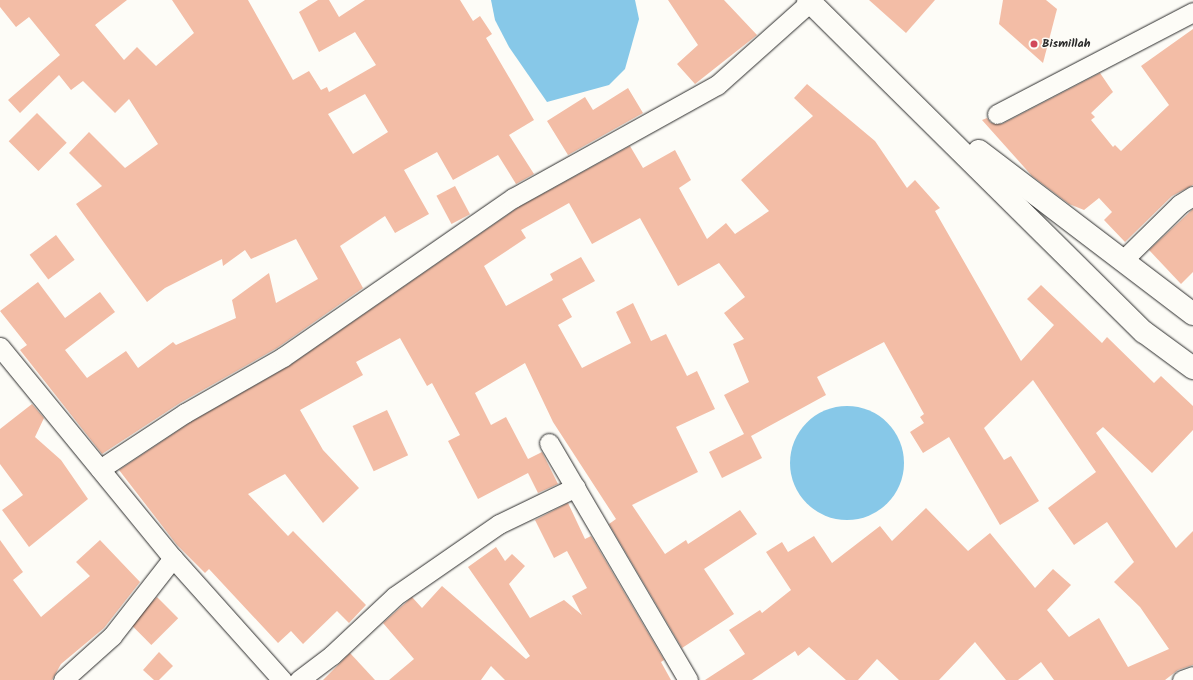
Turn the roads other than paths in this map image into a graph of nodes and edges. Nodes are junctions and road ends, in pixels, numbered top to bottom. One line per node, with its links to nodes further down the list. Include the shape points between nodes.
1 (809, 1): 3 (highway); 11 (street, via 717,85 513,198 283,357 185,413)
2 (1193, 12): 4 (street)
3 (908, 96): 6 (highway); 9 (highway, via 1144,332)
4 (997, 114)
5 (1193, 196): 6 (street, via 1180,204)
6 (1122, 260): 7 (highway)
7 (1193, 314)
8 (0, 347): 11 (street)
9 (1193, 368)
10 (549, 443): 12 (street)
11 (100, 469): 13 (street)
12 (576, 486): 17 (street, via 499,524 395,596 332,655); 18 (street)
13 (172, 558): 15 (street, via 112,636); 16 (street)
14 (1193, 676): 19 (street)
15 (63, 680)
16 (282, 680)
17 (299, 680)
18 (688, 680)
19 (1182, 680)

